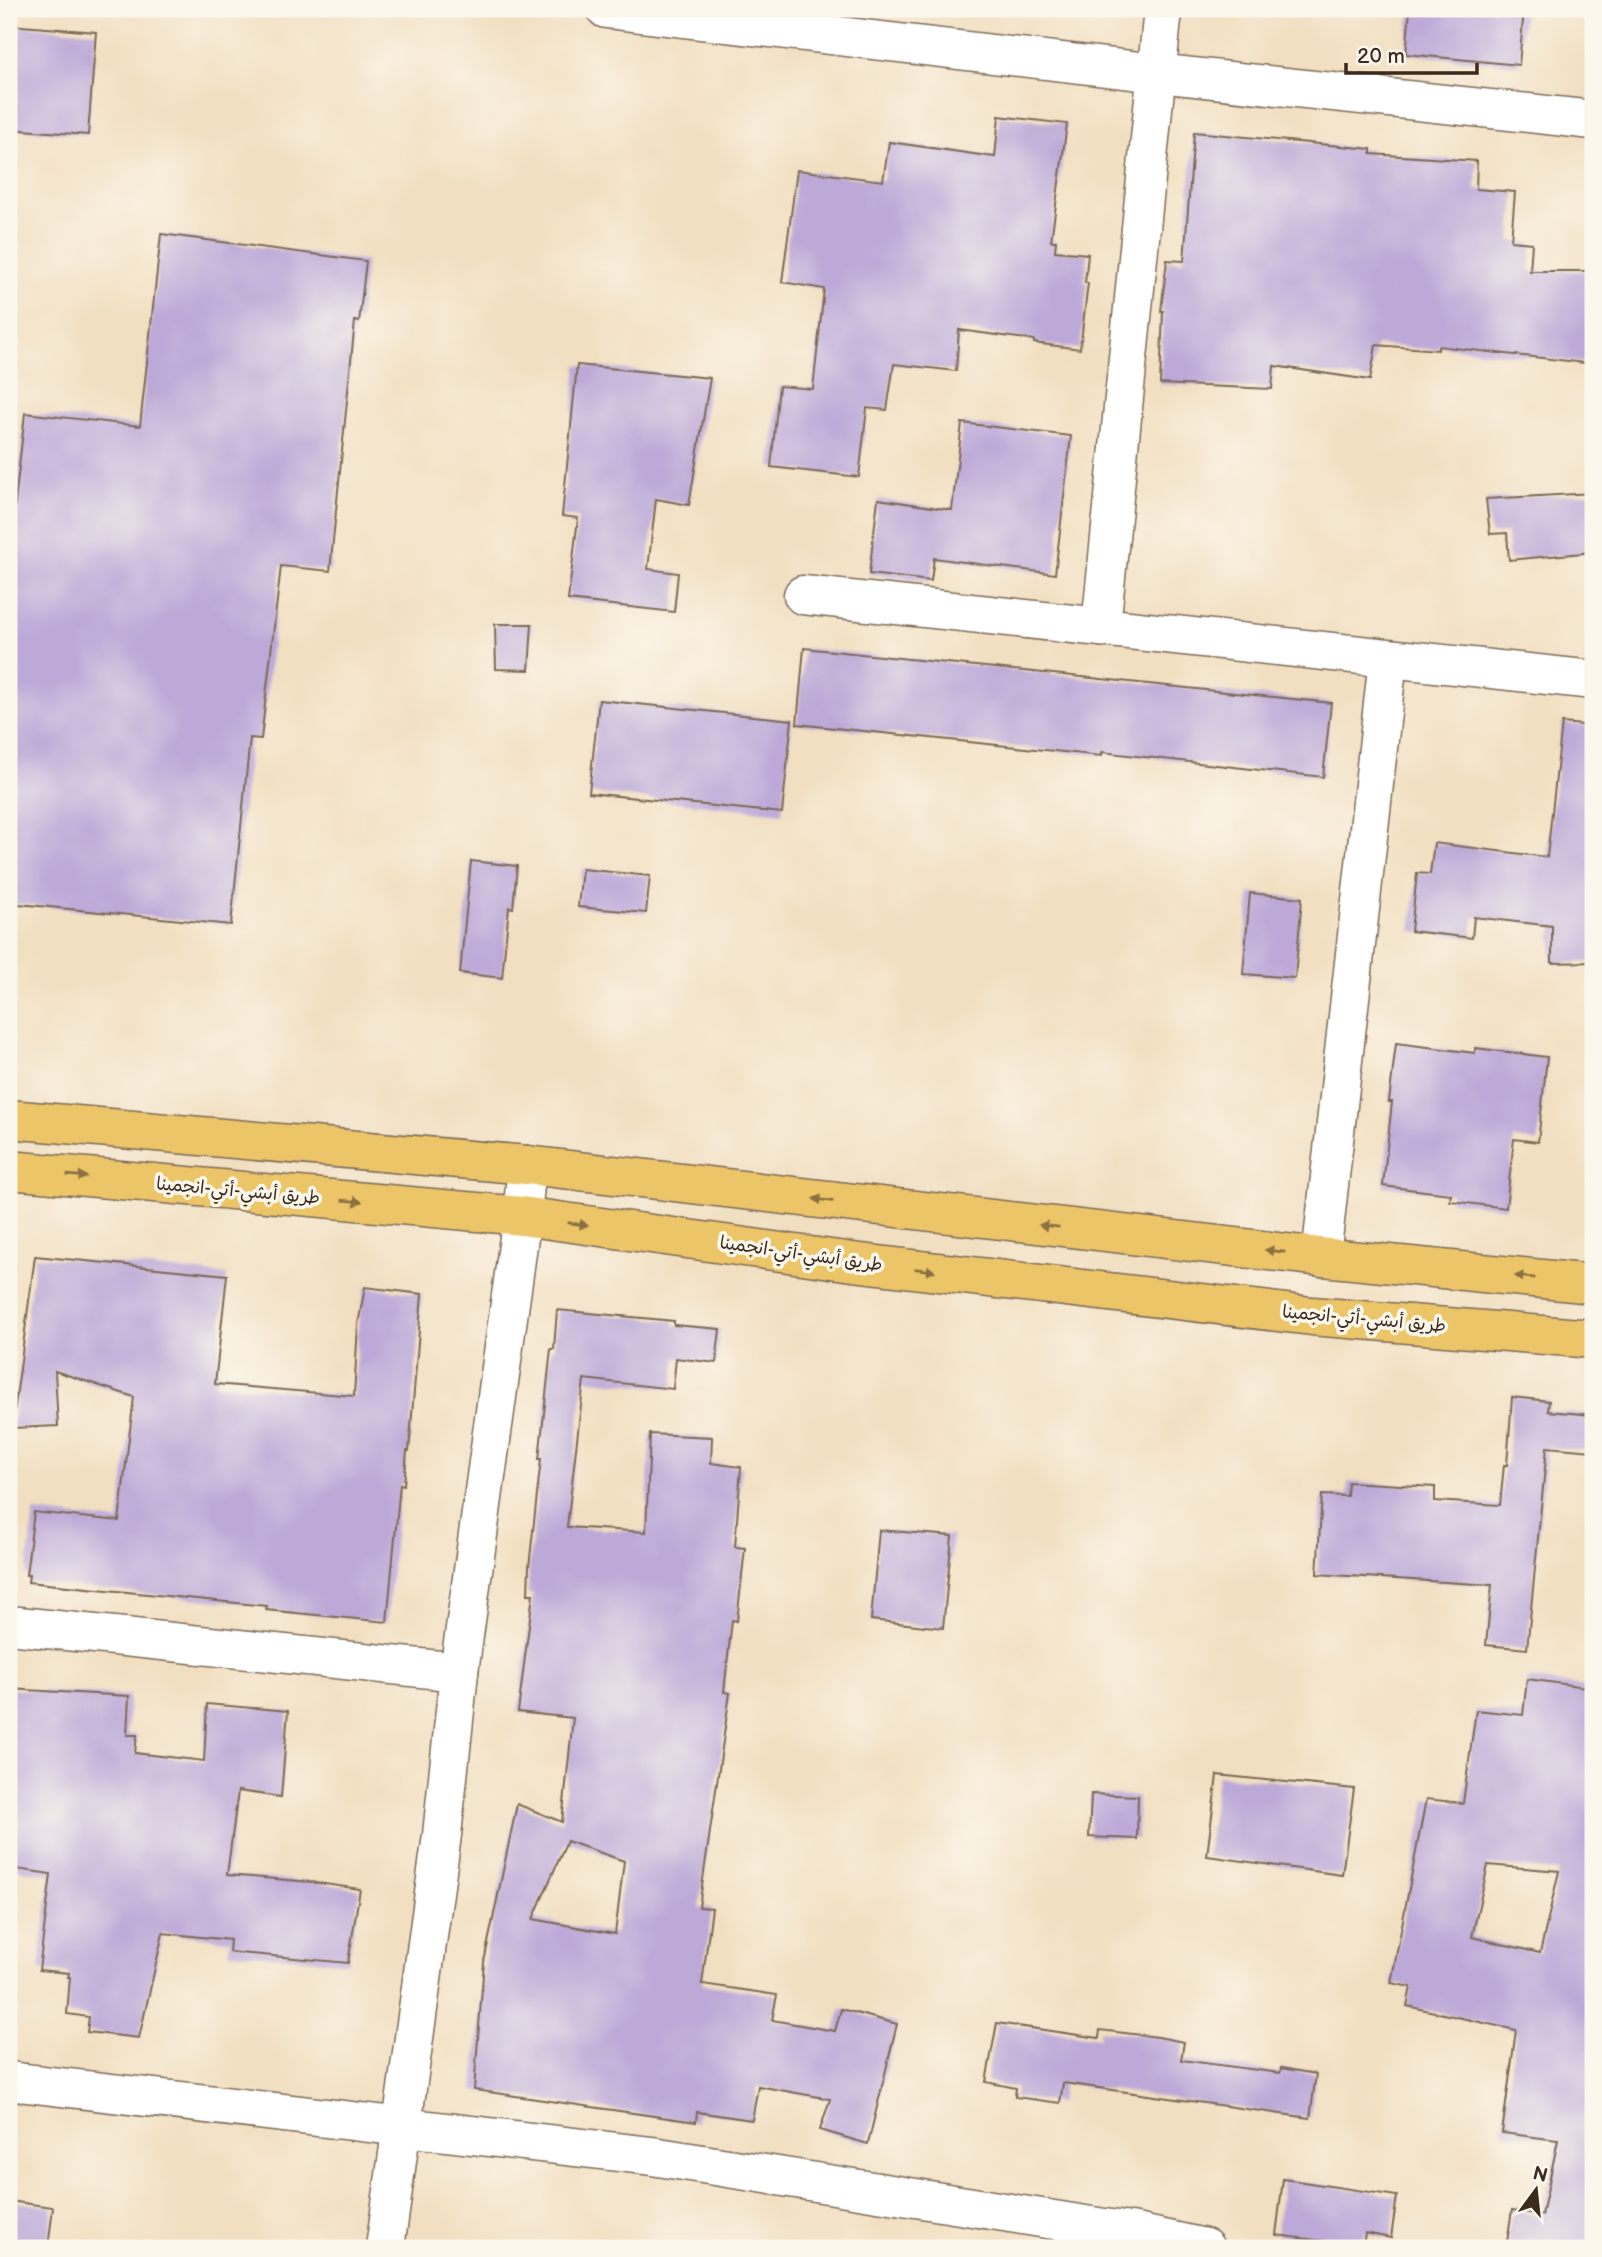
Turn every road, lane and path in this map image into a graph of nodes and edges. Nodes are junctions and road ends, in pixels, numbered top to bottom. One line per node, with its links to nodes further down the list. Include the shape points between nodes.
1 (606, 9): 3 (street)
2 (1163, 9): 3 (street)
3 (1157, 73): 4 (street); 6 (street)
4 (1593, 120)
5 (803, 595): 6 (street)
6 (1101, 627): 7 (street)
7 (1388, 659): 8 (street); 14 (street)
8 (1593, 680)
9 (9, 1119): 10 (highway)
10 (527, 1165): 12 (highway, one-way to 10); 13 (street)
11 (9, 1170): 13 (highway, طريق أبشي-أتي-انجمينا, one-way to 13)
12 (861, 1205): 14 (highway, one-way to 12); 15 (highway)
13 (522, 1216): 15 (highway, طريق أبشي-أتي-انجمينا, one-way to 15); 19 (street)
14 (1321, 1256): 16 (highway, one-way to 14)
15 (853, 1262): 17 (highway, طريق أبشي-أتي-انجمينا, one-way to 17, via 1312,1316)
16 (1593, 1283)
17 (1593, 1339)
18 (9, 1625): 19 (street)
19 (459, 1672): 21 (street)
20 (9, 2081): 21 (street)
21 (402, 2125): 22 (street); 23 (street, via 666,2158)
22 (385, 2248)
23 (1205, 2248)

